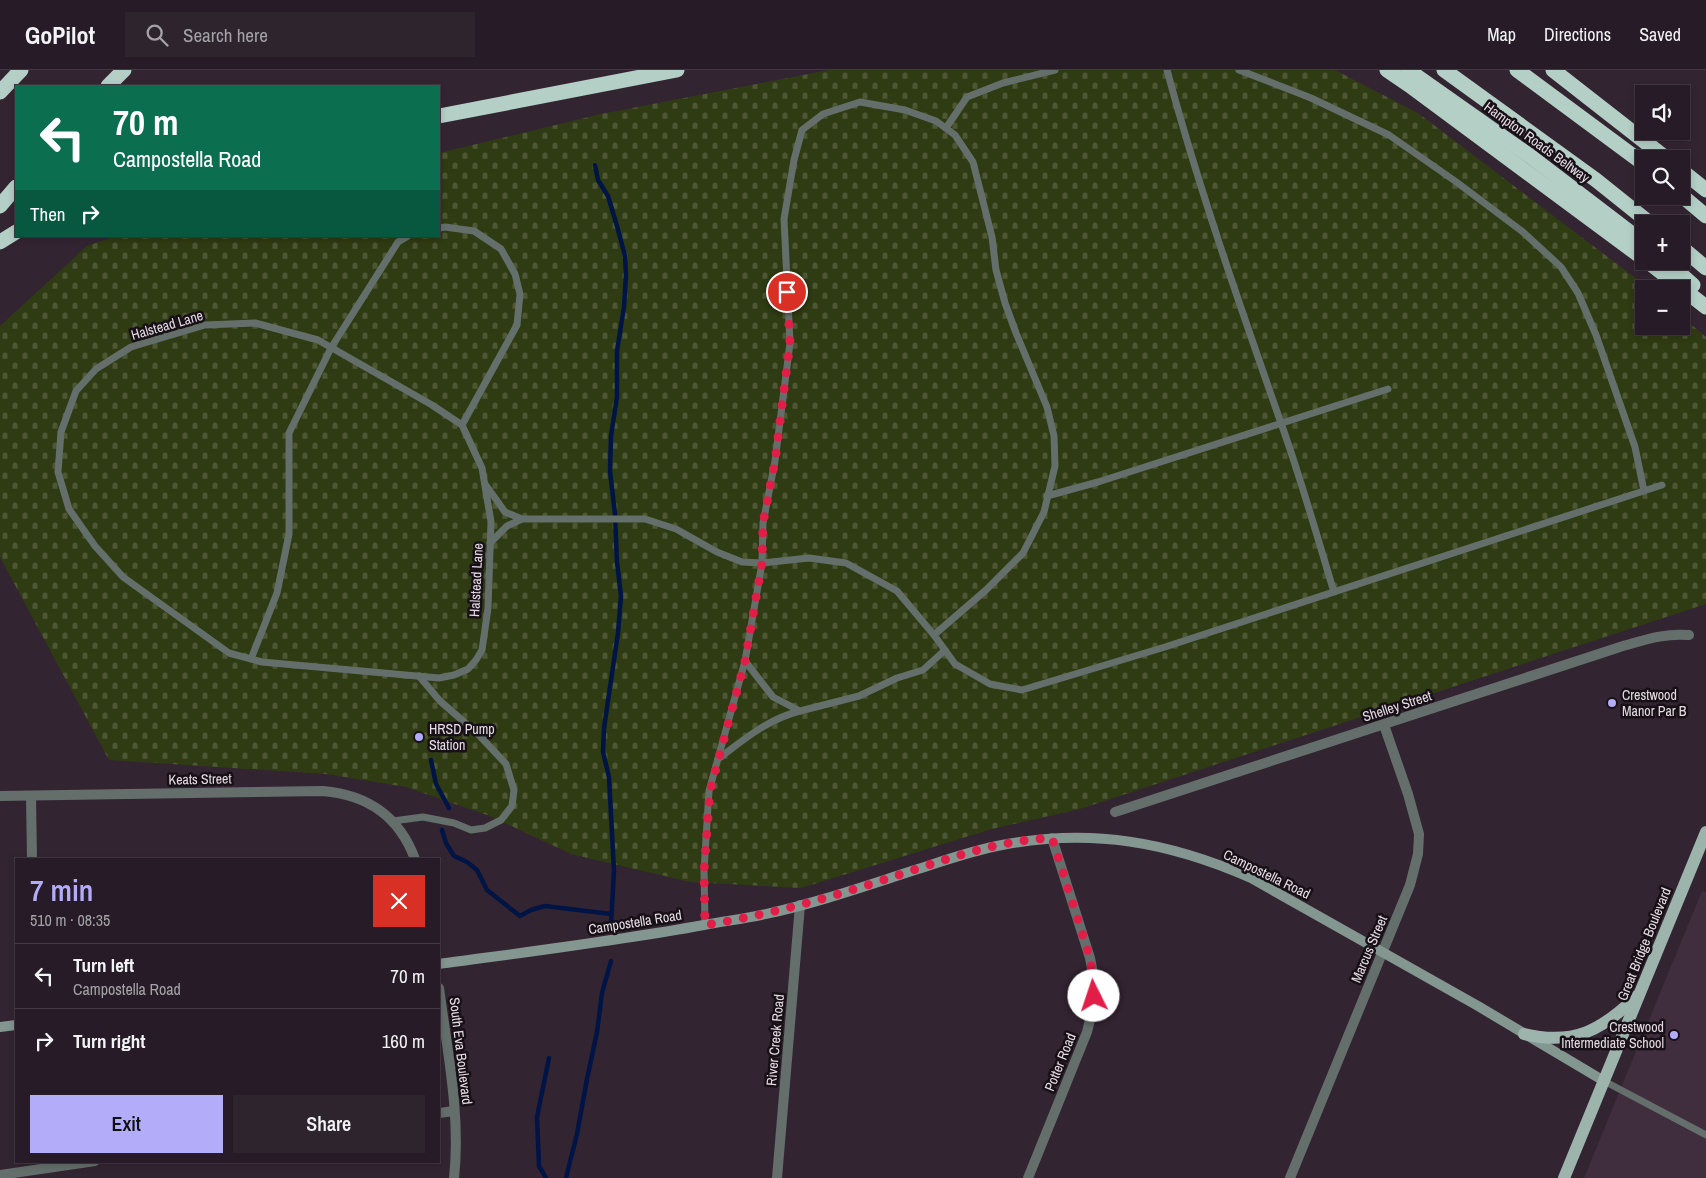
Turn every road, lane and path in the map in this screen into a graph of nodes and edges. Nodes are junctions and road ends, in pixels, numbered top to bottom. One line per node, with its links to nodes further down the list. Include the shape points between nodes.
1 (21, 70): 13 (highway)
2 (124, 70): 12 (highway)
3 (677, 70): 14 (highway)
4 (1055, 70): 15 (lane, via 967,96)
5 (1167, 70): 39 (lane, via 1183,130)
6 (1239, 70): 43 (lane, via 1311,98 1389,135 1522,232 1561,267 1578,293 1596,335 1635,446)
7 (1387, 70): 30 (highway)
8 (1408, 70): 27 (highway, Hampton Roads Beltway, via 1530,156)
9 (1444, 70): 23 (highway)
10 (1517, 70): 17 (highway)
11 (1553, 70): 16 (highway)
12 (109, 85)
13 (0, 92)
14 (440, 116)
15 (946, 128): 44 (lane, via 955,135 973,162 1005,303 1047,406 1054,436 1055,466); 47 (lane, via 905,110 860,102 823,114 802,130 784,219 790,343 775,461 763,523)
16 (1655, 150)
17 (1635, 157)
18 (1690, 177): 20 (highway)
19 (15, 189): 22 (highway)
20 (1706, 190)
21 (1690, 203): 24 (highway)
22 (0, 206)
23 (1639, 215)
24 (1706, 216)
25 (440, 228): 40 (lane, via 474,231 502,249 515,274 520,294 517,325)
26 (15, 233): 29 (highway)
27 (1635, 236)
28 (406, 237): 37 (lane, via 398,242)
29 (0, 242)
30 (1635, 252)
31 (1690, 255): 32 (highway)
32 (1706, 268)
33 (1659, 270): 36 (highway)
34 (1676, 270): 35 (highway)
35 (1706, 296)
36 (1706, 307)
37 (331, 348): 40 (lane, Halstead Lane); 52 (lane, via 289,433 289,534 277,593); 52 (lane, Halstead Lane, via 318,340 255,322 205,325 131,347 96,368 76,391 61,432 58,472 70,509 95,546 123,577 229,653)
38 (1388, 389): 39 (lane)
39 (1281, 423): 44 (lane); 48 (lane)
40 (462, 425): 41 (lane, Halstead Lane, via 482,468)
41 (485, 484): 45 (lane, via 505,512); 46 (lane, Halstead Lane, via 491,522)
42 (1662, 485): 43 (lane)
43 (1644, 491): 48 (lane)
44 (1047, 496): 49 (lane, via 1044,512 1023,553)
45 (522, 519): 46 (lane, via 507,526); 47 (lane, via 645,519 676,529 716,552 742,562)
46 (490, 543): 54 (lane, Halstead Lane, via 488,608 482,650 468,669 461,672 439,678)
47 (762, 563): 49 (lane, via 810,558 846,563 897,592); 53 (lane)
48 (1334, 592): 51 (lane, via 1022,690 990,684 955,664)
49 (934, 635): 51 (lane)
50 (1689, 635): 56 (street, Shelley Street, via 1659,636)
51 (945, 650): 55 (lane, via 923,670 897,678 860,696)
52 (250, 659): 54 (lane, Halstead Lane)
53 (745, 661): 55 (lane, via 773,697); 57 (lane)
54 (419, 676): 61 (lane, via 440,701 506,764 514,790 512,806 500,820 485,828 471,830 454,823 423,818)
55 (800, 712): 57 (lane, via 783,715)
56 (1384, 725): 60 (street, Shelley Street); 68 (street, Marcus Street, via 1419,834 1410,885)
57 (718, 759): 67 (lane, via 710,791 704,871)
58 (0, 796): 59 (street, Keats Street)
59 (31, 796): 61 (street, Keats Street, via 323,791 355,796 373,805); 64 (street)
60 (1115, 812)
61 (392, 821): 65 (street, Keats Street)
62 (1706, 832): 70 (main road, Great Bridge Boulevard)
63 (1052, 838): 66 (main road, Campostella Road, via 1000,845 950,858); 68 (main road, Campostella Road, via 1128,841 1194,855 1251,878); 83 (street, Potter Road, via 1090,958 1093,1007 1087,1032)
64 (32, 858)
65 (416, 858)
66 (800, 905): 67 (main road, Campostella Road); 82 (street, River Creek Road)
67 (705, 925): 69 (main road, Campostella Road)
68 (1383, 951): 74 (main road, Campostella Road); 84 (street, Marcus Street)
69 (440, 964)
70 (1640, 992): 74 (main road, via 1617,1015 1575,1036 1558,1039); 75 (main road, Great Bridge Boulevard)
71 (440, 996): 76 (street, South Eva Boulevard)
72 (15, 1025): 73 (main road)
73 (0, 1028)
74 (1524, 1034): 75 (main road, Campostella Road)
75 (1604, 1082): 78 (lane); 85 (main road, Great Bridge Boulevard)
76 (454, 1111): 77 (street); 81 (street, South Eva Boulevard, via 458,1150)
77 (440, 1113)
78 (1706, 1135)
79 (81, 1163): 80 (street)
80 (0, 1175)
81 (454, 1178)
82 (777, 1178)
83 (1028, 1178)
84 (1290, 1178)
85 (1564, 1178)

